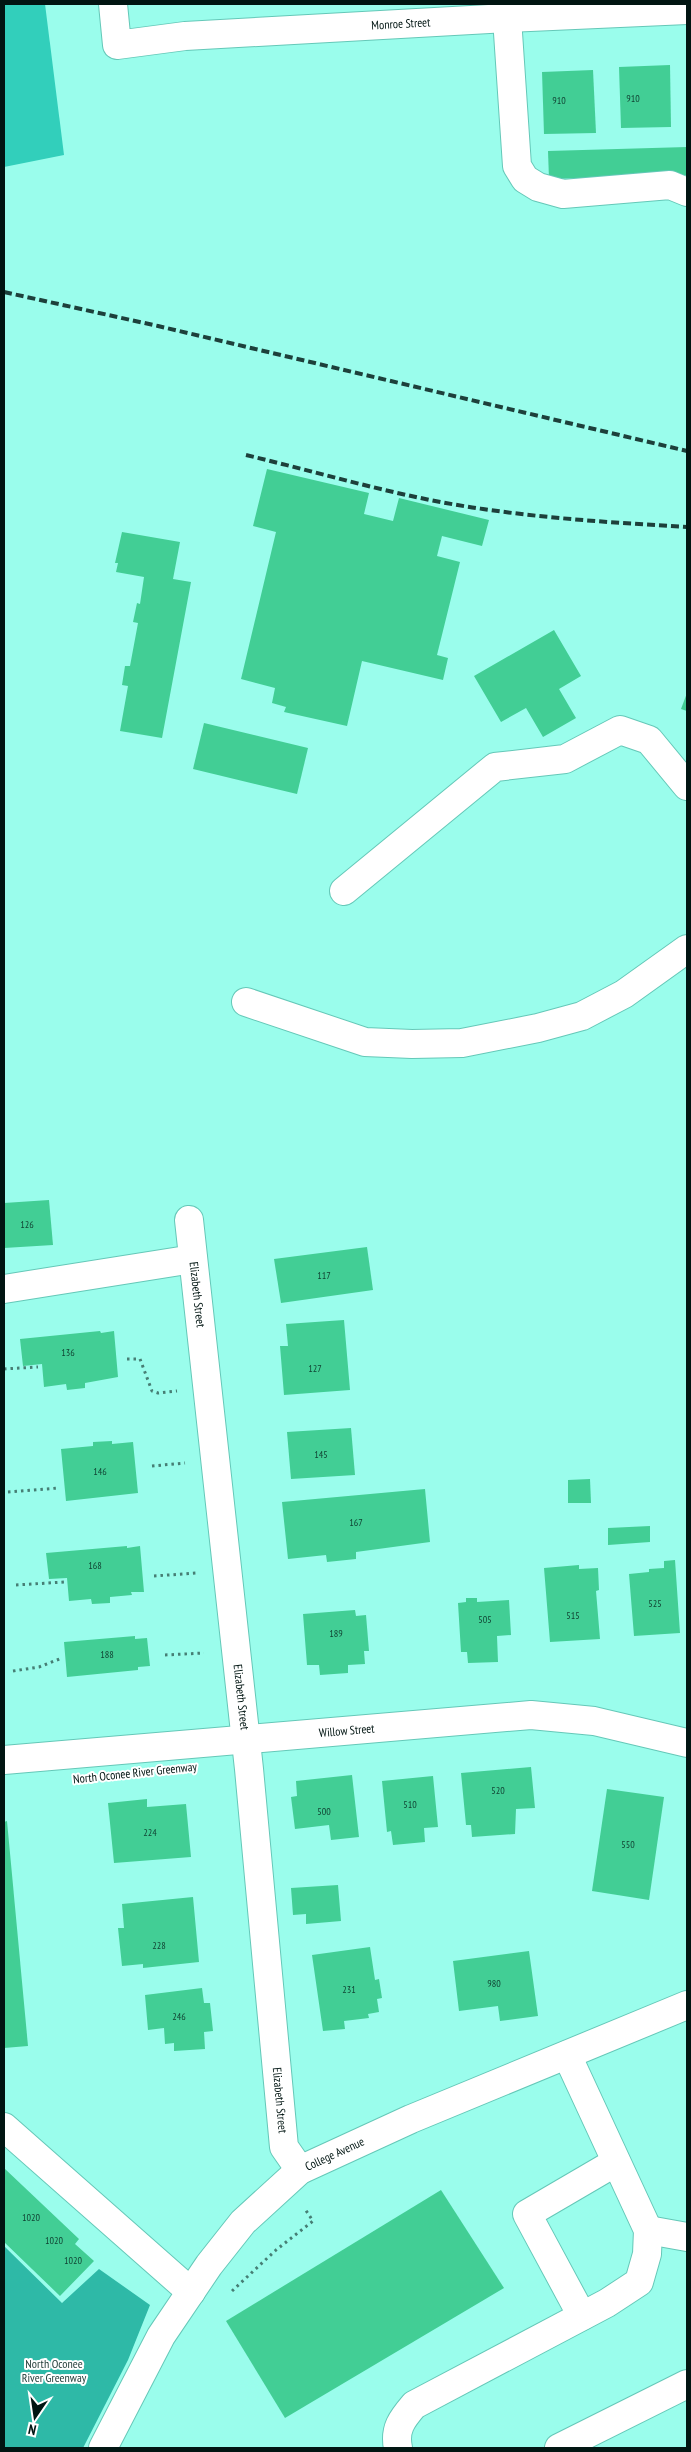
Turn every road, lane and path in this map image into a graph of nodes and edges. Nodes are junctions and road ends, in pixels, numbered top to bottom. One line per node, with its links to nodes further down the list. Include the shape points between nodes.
1 (113, 4): 4 (street, Monroe Street, via 117,45 185,36)
2 (569, 10): 3 (street, Monroe Street); 4 (street, Monroe Street)
3 (687, 10)
4 (507, 18): 5 (street, via 517,166 525,180 563,194 670,185)
5 (687, 192)
6 (687, 786): 7 (street, via 649,740 620,730 565,759 495,767)
7 (344, 891)
8 (687, 949): 9 (street, via 624,994 582,1016 462,1043 365,1042)
9 (246, 1002)
10 (189, 1220): 11 (street, Elizabeth Street)
11 (193, 1259): 12 (street); 16 (street, Elizabeth Street)
12 (4, 1289)
13 (127, 1359): 16 (path, via 140,1359 152,1391)
14 (38, 1367): 15 (path)
15 (4, 1369)
16 (207, 1387): 19 (street, Elizabeth Street)
17 (58, 1488): 18 (path)
18 (8, 1492)
19 (228, 1570): 20 (path); 23 (street, Elizabeth Street)
20 (154, 1576)
21 (64, 1582): 22 (path)
22 (16, 1585)
23 (237, 1651): 24 (path); 27 (street, Elizabeth Street)
24 (165, 1655)
25 (62, 1658): 26 (path, via 38,1668)
26 (12, 1671)
27 (246, 1740): 28 (street, Willow Street, via 531,1715 594,1721); 29 (street, Willow Street); 34 (street, Elizabeth Street, via 284,2147)
28 (687, 1744)
29 (4, 1760)
30 (687, 2005): 31 (street, College Avenue)
31 (567, 2055): 33 (street); 34 (street, College Avenue, via 411,2119)
32 (4, 2127): 38 (street)
33 (616, 2162): 36 (street); 40 (street, via 527,2214)
34 (300, 2170): 38 (street, College Avenue, via 243,2222)
35 (308, 2213): 39 (path, via 313,2221 276,2250)
36 (648, 2230): 37 (street); 40 (street, via 647,2254 639,2282)
37 (687, 2237)
38 (191, 2292): 42 (street, College Avenue, via 161,2336)
39 (227, 2297)
40 (582, 2316): 43 (street, via 414,2405 401,2420 396,2438)
41 (687, 2384): 44 (street)
42 (104, 2448)
43 (398, 2448)
44 (559, 2448)

